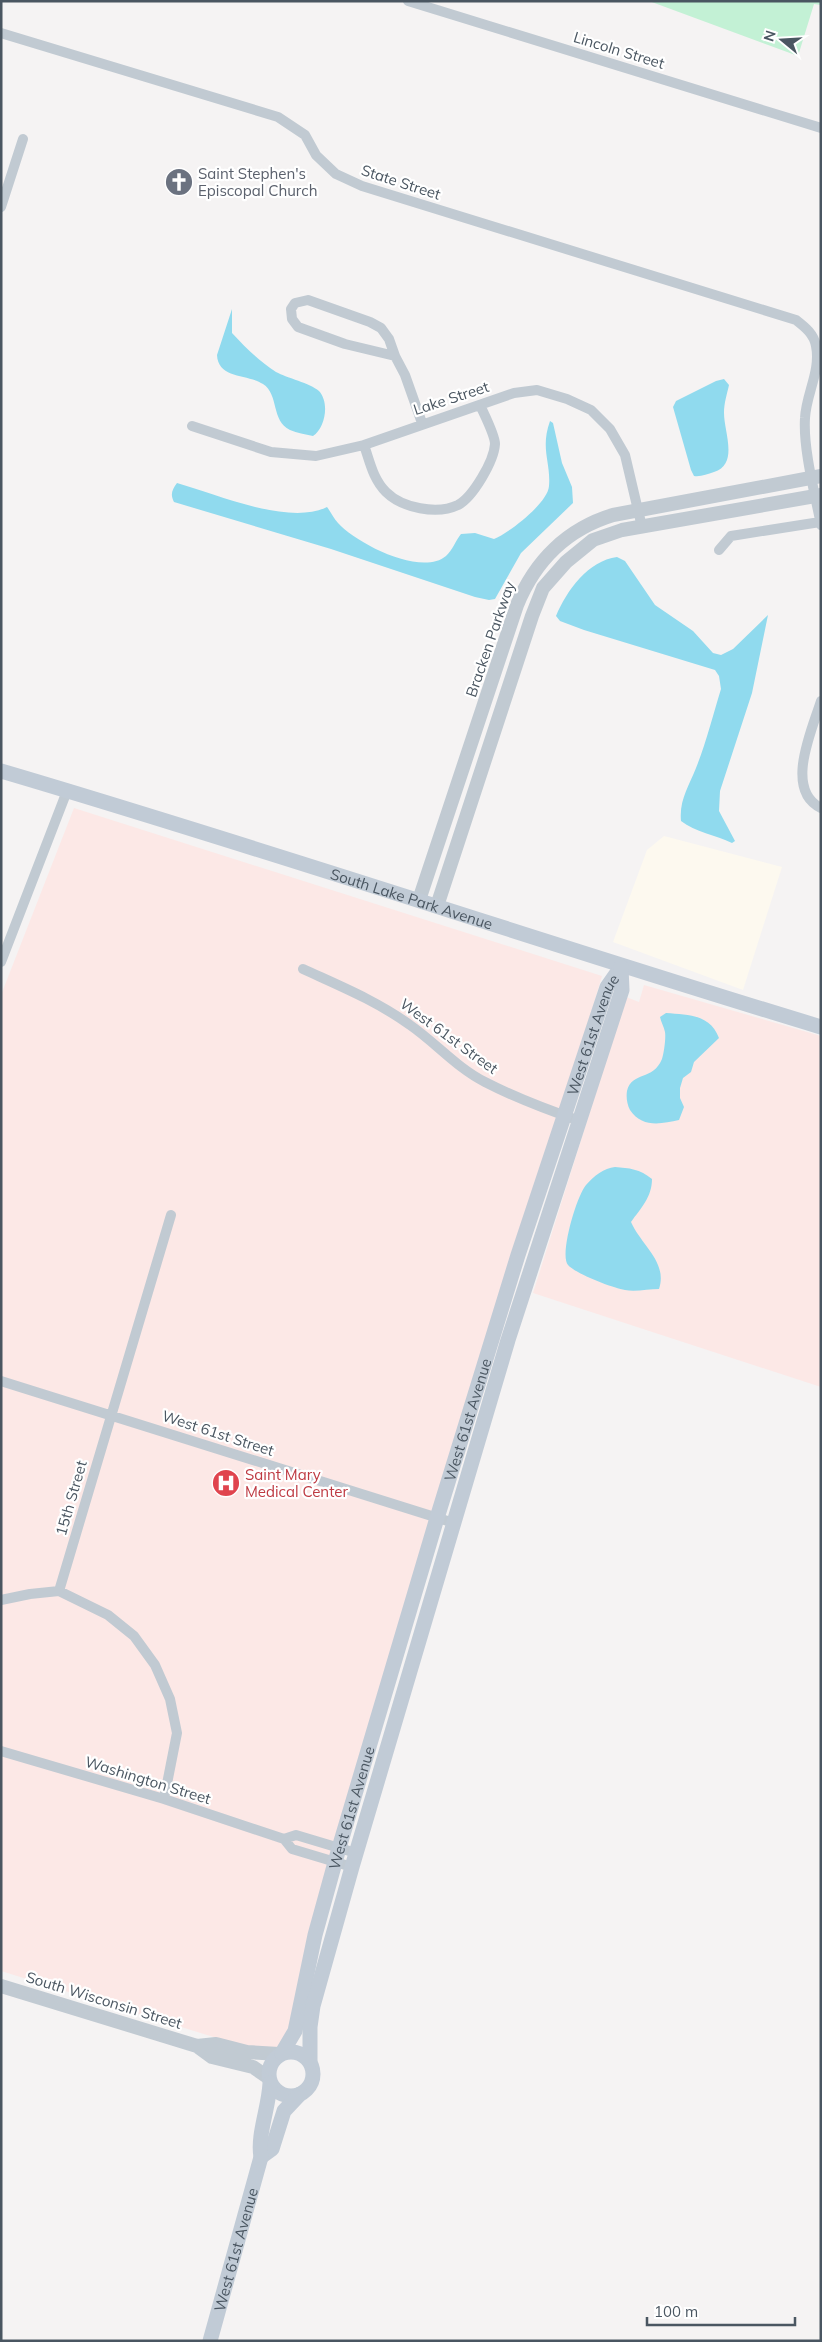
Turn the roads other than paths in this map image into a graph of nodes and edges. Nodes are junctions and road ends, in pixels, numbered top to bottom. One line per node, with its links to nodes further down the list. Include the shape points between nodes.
1 (408, 1): 3 (street, Lincoln Street)
2 (1, 33): 7 (street, State Street, via 278,117 305,135 316,156 336,174 362,186 796,320 810,331 816,344)
3 (821, 128)
4 (23, 139): 5 (street)
5 (1, 207)
6 (395, 356): 6 (street, via 345,344 298,327 292,319 291,309 295,303 308,300 370,322 381,328 390,339); 9 (street)
7 (817, 383): 12 (street, via 806,404 805,426)
8 (480, 405): 9 (street, Lake Street); 11 (street, via 495,443 491,462 476,487 458,504 435,509 411,506 387,494 375,479); 14 (street, Lake Street, via 514,392 538,390 591,410 610,429 626,455)
9 (422, 423): 11 (street, Lake Street)
10 (192, 426): 11 (street, Lake Street, via 271,452 316,456)
11 (364, 445)
12 (817, 477): 13 (street); 14 (street, Bracken Parkway)
13 (818, 495): 15 (street); 16 (street)
14 (638, 509): 16 (street, Lake Street); 19 (street, Bracken Parkway, via 601,519 576,531 553,548 529,578)
15 (820, 523): 17 (street, via 731,536)
16 (642, 527): 20 (street, via 593,540 566,562 543,588)
17 (719, 550)
18 (821, 701): 23 (street, via 802,764 803,789 814,805)
19 (469, 751): 20 (street); 24 (street, Bracken Parkway)
20 (486, 756): 25 (street)
21 (1, 771): 22 (main road, South Lake Park Avenue)
22 (67, 791): 24 (main road, South Lake Park Avenue); 26 (street)
23 (821, 808)
24 (419, 900): 25 (main road, South Lake Park Avenue)
25 (437, 906): 27 (main road, South Lake Park Avenue)
26 (1, 962)
27 (621, 966): 29 (main road, South Lake Park Avenue); 30 (main road, West 61st Avenue, via 607,987); 31 (main road, West 61st Avenue, via 622,990)
28 (303, 969): 30 (street, West 61st Street, via 374,1001 411,1025 449,1058 484,1082)
29 (821, 1027)
30 (564, 1115): 31 (street, West 61st Street); 35 (main road, West 61st Avenue)
31 (580, 1121): 36 (main road, West 61st Avenue, via 508,1340)
32 (171, 1215): 34 (street, 15th Street)
33 (1, 1381): 34 (street, West 61st Street)
34 (111, 1414): 35 (street, West 61st Street); 37 (street, 15th Street)
35 (437, 1518): 36 (street, West 61st Street); 41 (main road, West 61st Avenue)
36 (454, 1523): 42 (main road, West 61st Avenue)
37 (59, 1591): 38 (street); 40 (street, via 108,1615 134,1636 155,1665 170,1699 177,1734)
38 (1, 1600)
39 (1, 1751): 40 (street, Washington Street)
40 (164, 1799): 41 (street, Washington Street, via 284,1840 292,1849)
41 (337, 1855): 42 (street, Washington Street); 45 (main road, West 61st Avenue, via 295,2031)
42 (354, 1860): 46 (main road, West 61st Avenue, via 312,2006)
43 (1, 1986): 44 (street, South Wisconsin Street)
44 (197, 2046): 45 (street, South Wisconsin Street, via 216,2044 247,2052); 47 (street, South Wisconsin Street, via 212,2056 254,2068)
45 (280, 2054): 46 (main road, via 293,2051); 47 (main road, via 269,2066)
46 (310, 2062): 48 (main road, via 313,2077)
47 (269, 2080): 48 (main road, via 278,2093 285,2096); 49 (main road, West 61st Avenue, via 267,2111 259,2145)
48 (300, 2094): 49 (main road, West 61st Avenue, via 284,2111 272,2149)
49 (261, 2158): 50 (main road, West 61st Avenue)
50 (210, 2341)

